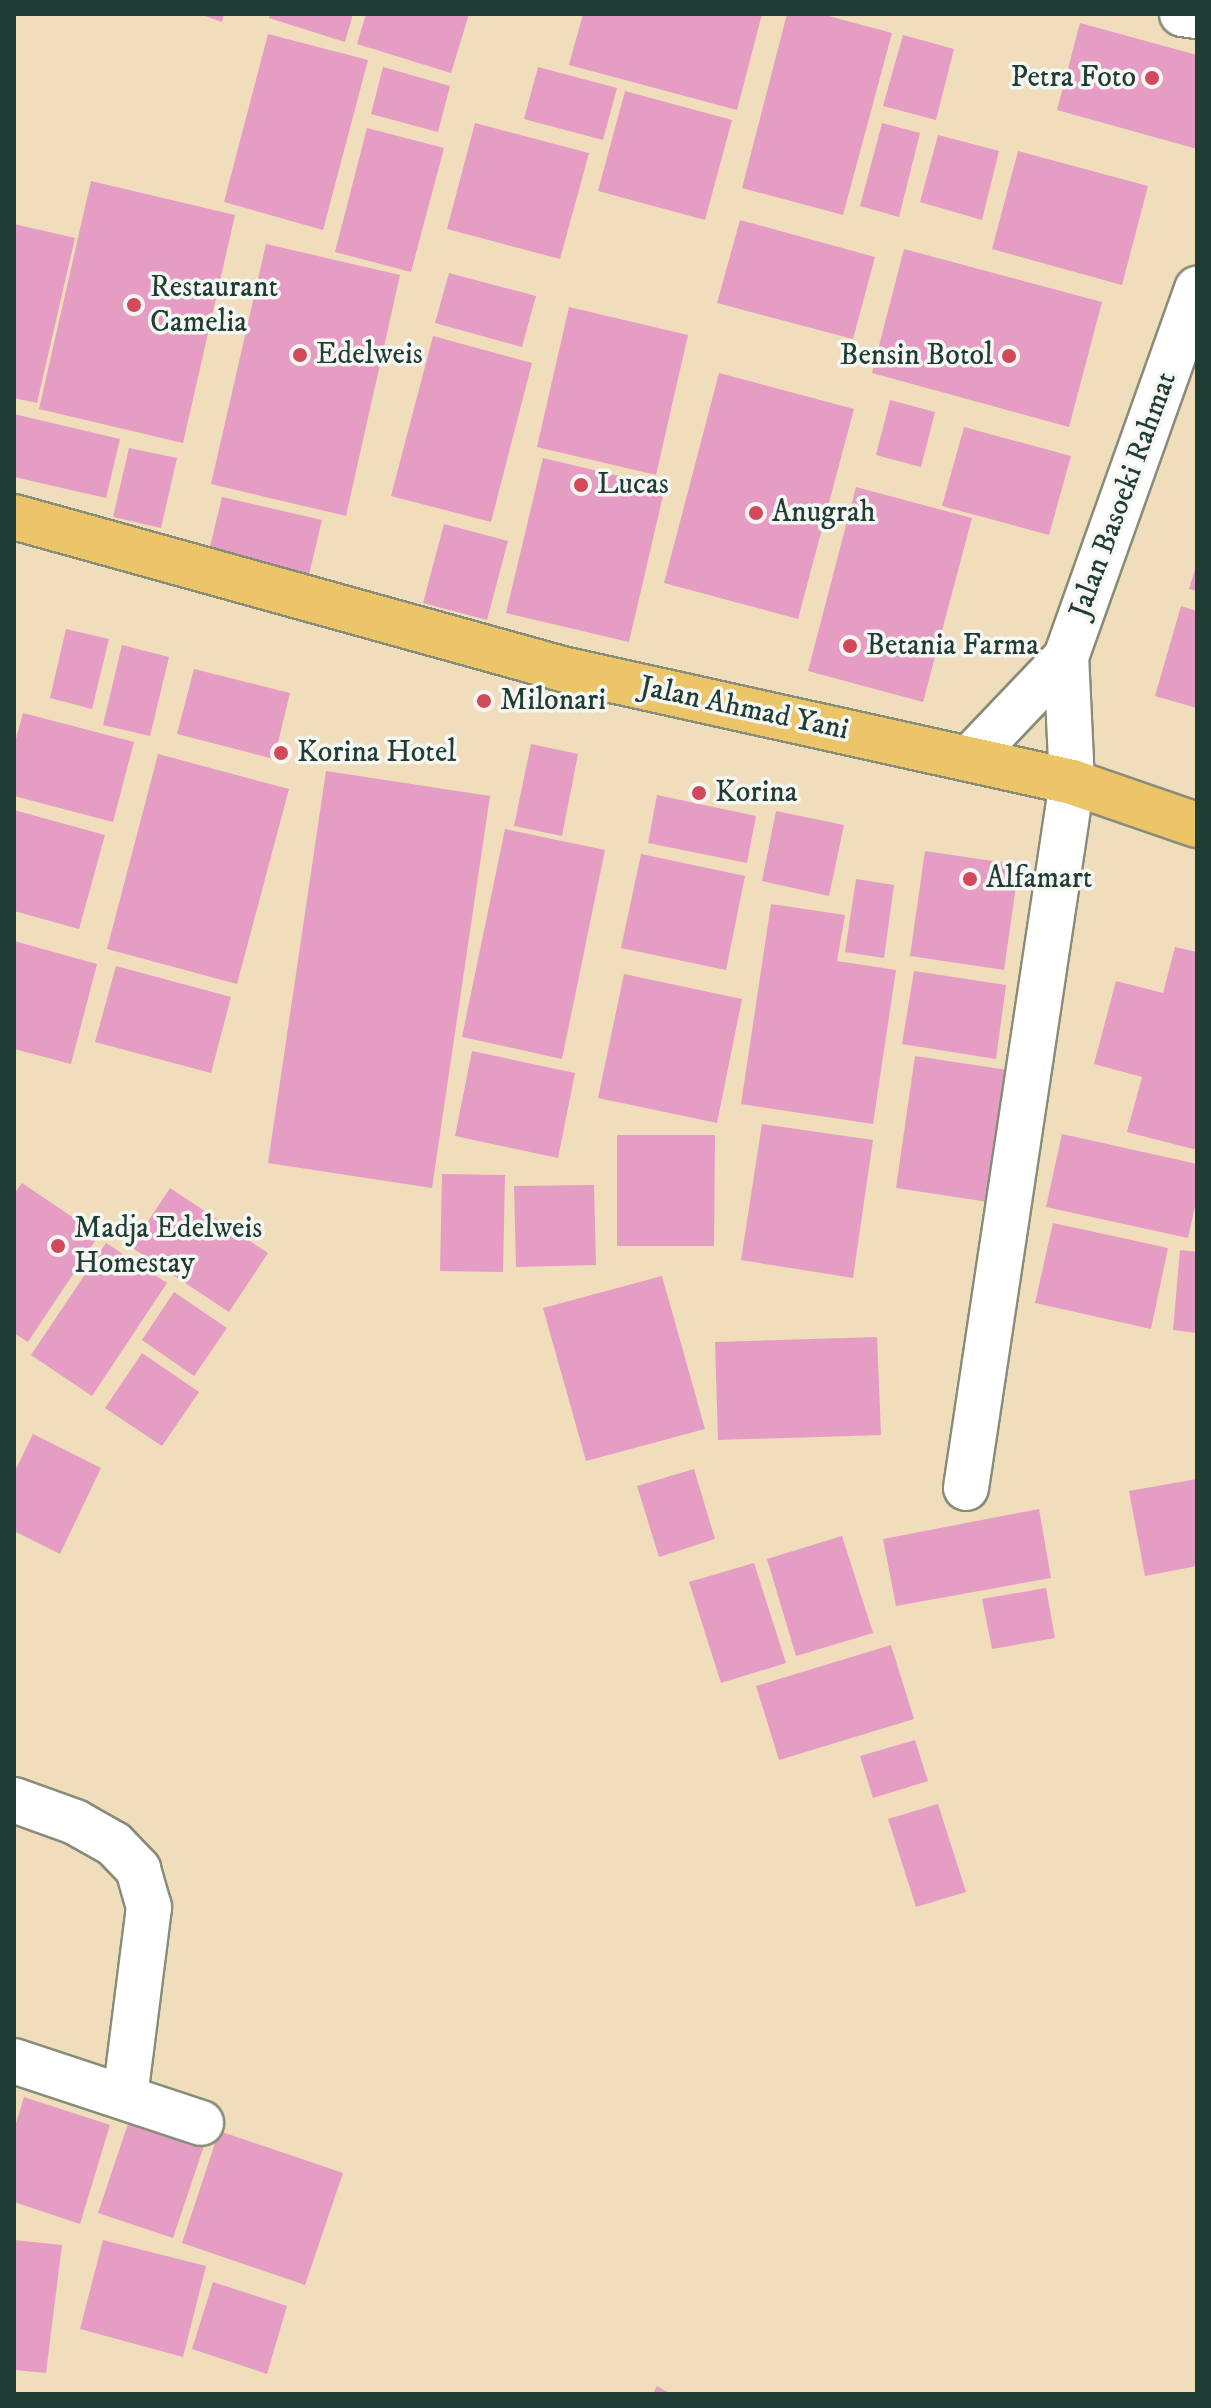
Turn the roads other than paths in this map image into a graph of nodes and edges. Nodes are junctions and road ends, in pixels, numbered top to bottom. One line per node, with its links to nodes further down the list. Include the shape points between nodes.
1 (1182, 14): 2 (street)
2 (1197, 16)
3 (1197, 289): 5 (street, Jalan Basoeki Rahmat)
4 (14, 517): 6 (highway, Jalan Ahmad Yani, via 562,669)
5 (1066, 657): 6 (street); 7 (street)
6 (969, 759): 7 (highway, Jalan Ahmad Yani)
7 (1072, 782): 8 (highway, Jalan Ahmad Yani); 9 (street)
8 (1197, 825)
9 (966, 1488)
10 (14, 1800): 12 (street, via 75,1822 114,1844 138,1869 149,1907)
11 (14, 2061): 12 (street)
12 (125, 2096): 13 (street)
13 (201, 2123)

